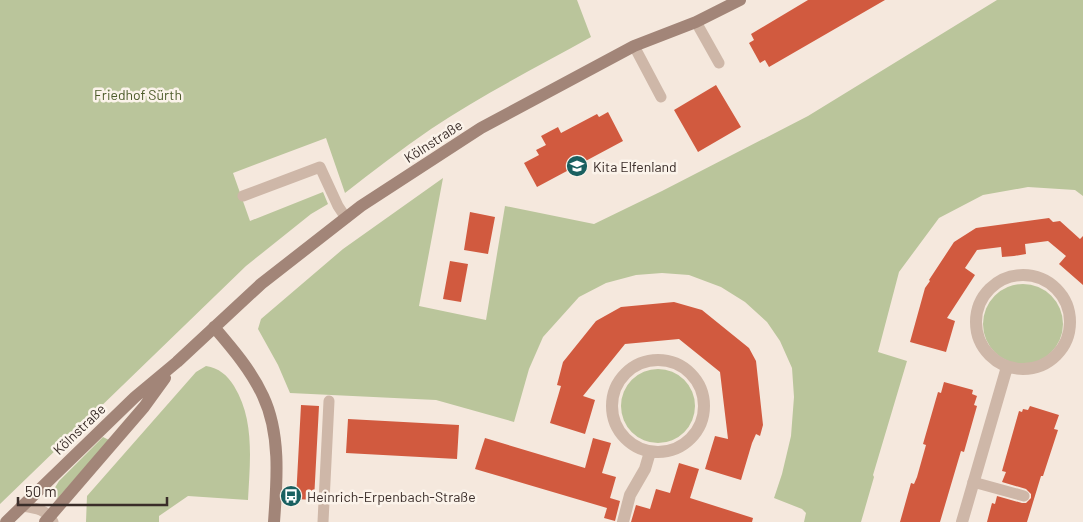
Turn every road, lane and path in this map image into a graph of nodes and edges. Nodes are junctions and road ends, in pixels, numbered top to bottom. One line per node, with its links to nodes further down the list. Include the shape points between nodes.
1 (740, 0): 2 (street, Kölnstraße)
2 (696, 22): 3 (street, Kölnstraße); 4 (lane)
3 (634, 46): 5 (lane); 7 (street, Kölnstraße, via 481,128)
4 (718, 63)
5 (662, 97)
6 (244, 196): 7 (lane, via 320,167)
7 (346, 218): 8 (street, Kölnstraße, via 261,284)
8 (214, 327): 9 (street, Kölnstraße); 18 (street, via 250,372 264,398 272,424 276,456)
9 (177, 362): 15 (street, Kölnstraße, via 135,397); 16 (street, Kölnstraße, via 144,407)
10 (1007, 367): 10 (street, via 981,345 975,320 978,307 984,295 1004,279 1016,275 1042,279 1061,295 1067,306 1070,319 1065,344 1058,354 1036,368); 13 (street)
11 (329, 401): 19 (lane)
12 (650, 452): 12 (street, via 638,448 620,432 612,409 620,380 634,367 657,360 685,369 697,382 704,404 699,427 684,445); 20 (street, via 645,469 630,495)
13 (973, 482): 14 (lane); 21 (street)
14 (1024, 496)
15 (21, 506): 16 (lane, via 36,508); 17 (street, Kölnstraße)
16 (49, 520)
17 (6, 522)
18 (274, 522)
19 (323, 522)
20 (623, 522)
21 (962, 522)

